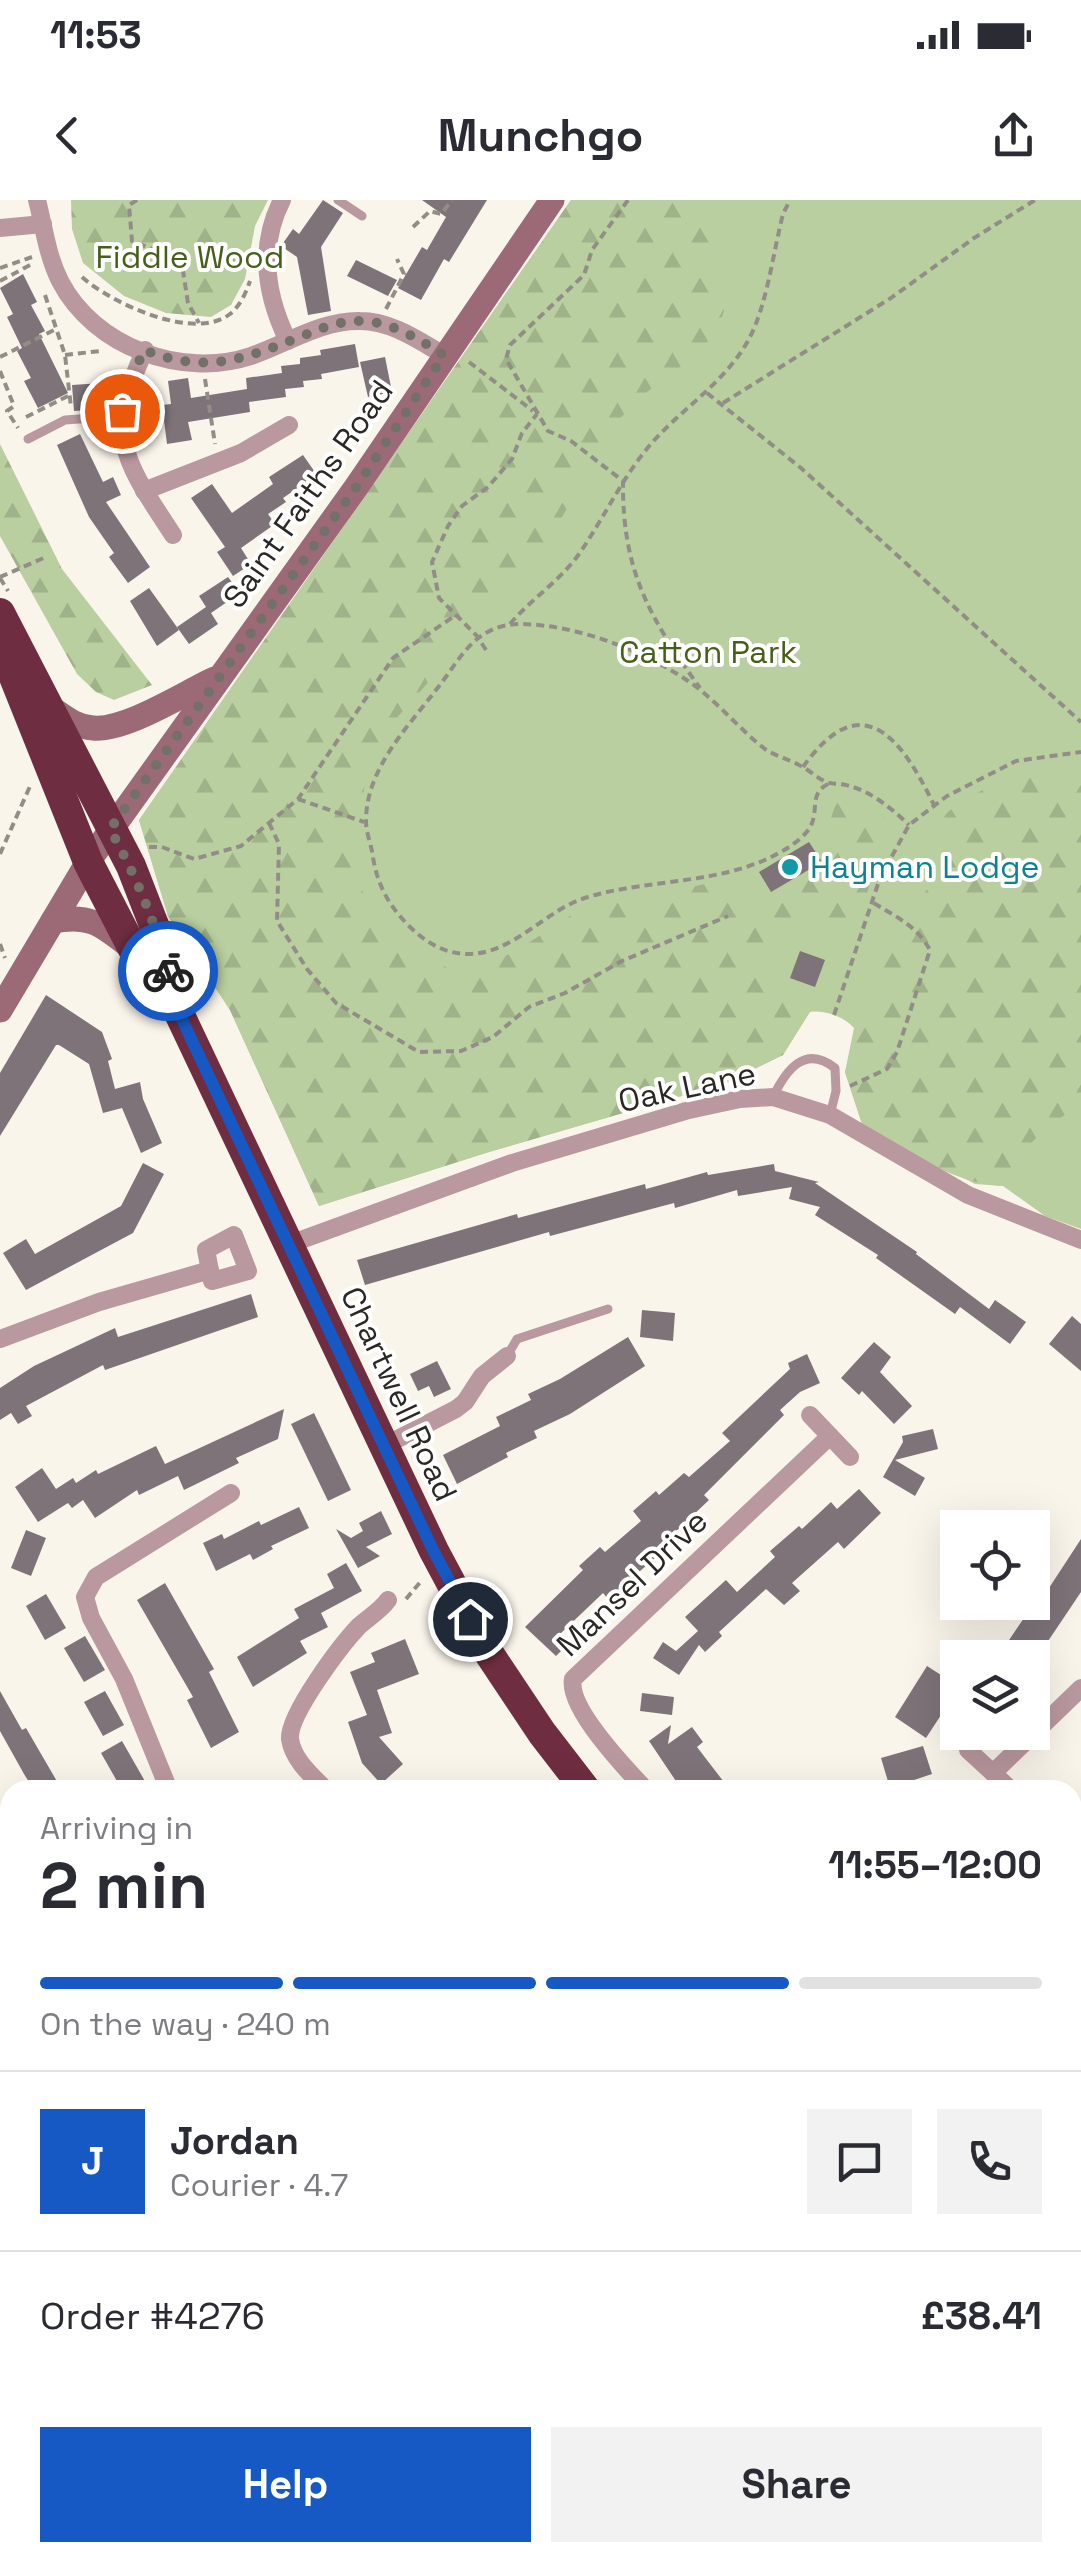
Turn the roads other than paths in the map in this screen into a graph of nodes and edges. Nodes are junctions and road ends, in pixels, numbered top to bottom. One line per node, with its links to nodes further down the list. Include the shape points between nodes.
1 (37, 200): 6 (street)
2 (282, 200): 8 (street, via 267,257 269,292)
3 (338, 200): 5 (lane)
4 (552, 200): 10 (street, Saint Faiths Road)
5 (362, 216)
6 (43, 224): 7 (street); 9 (street, via 62,284 110,337)
7 (0, 228)
8 (288, 342): 9 (street, via 203,364); 10 (street, via 361,320 408,334)
9 (136, 348): 11 (street)
10 (444, 355): 18 (street, Saint Faiths Road)
11 (122, 416): 13 (lane, via 72,419); 14 (street, via 129,464)
12 (290, 424): 14 (street, via 218,463)
13 (28, 439)
14 (144, 491): 15 (street)
15 (173, 535)
16 (0, 613): 19 (highway, Chartwell Road)
17 (0, 642): 21 (highway, Chartwell Road)
18 (219, 678): 19 (street, Saint Faiths Road, via 109,726 75,724); 20 (street, Saint Faiths Road)
19 (51, 708): 20 (highway, Chartwell Road)
20 (110, 829): 21 (street, Saint Faiths Road); 25 (highway, Chartwell Road, via 161,943)
21 (88, 862): 22 (street, Saint Faiths Road); 23 (highway, Chartwell Road)
22 (52, 921): 23 (street, via 91,920); 24 (street, Saint Faiths Road)
23 (133, 950): 25 (highway, Chartwell Road)
24 (0, 1010)
25 (178, 1011): 29 (highway, Chartwell Road)
26 (773, 1098): 27 (street, Oak Lane); 27 (lane, via 782,1078 808,1058 823,1058 835,1068); 29 (street, Oak Lane, via 689,1110 512,1163)
27 (830, 1115): 28 (street, Oak Lane, via 968,1196)
28 (1081, 1240)
29 (290, 1244): 36 (highway, Chartwell Road)
30 (210, 1270): 32 (street)
31 (608, 1309): 33 (lane, via 517,1339)
32 (0, 1340)
33 (507, 1356): 36 (street, via 456,1409)
34 (810, 1415): 35 (street)
35 (830, 1436): 37 (street); 46 (street, Mansel Drive, via 573,1679 580,1708)
36 (384, 1446): 45 (highway, Chartwell Road, via 488,1652)
37 (850, 1457)
38 (231, 1492): 43 (street, via 96,1577 85,1598)
39 (388, 1600): 44 (street, via 360,1626 291,1724 290,1743)
40 (1081, 1688): 42 (street)
41 (968, 1750): 42 (street)
42 (993, 1773): 47 (street)
43 (164, 1780)
44 (316, 1780)
45 (578, 1780)
46 (638, 1780)
47 (1000, 1780)

